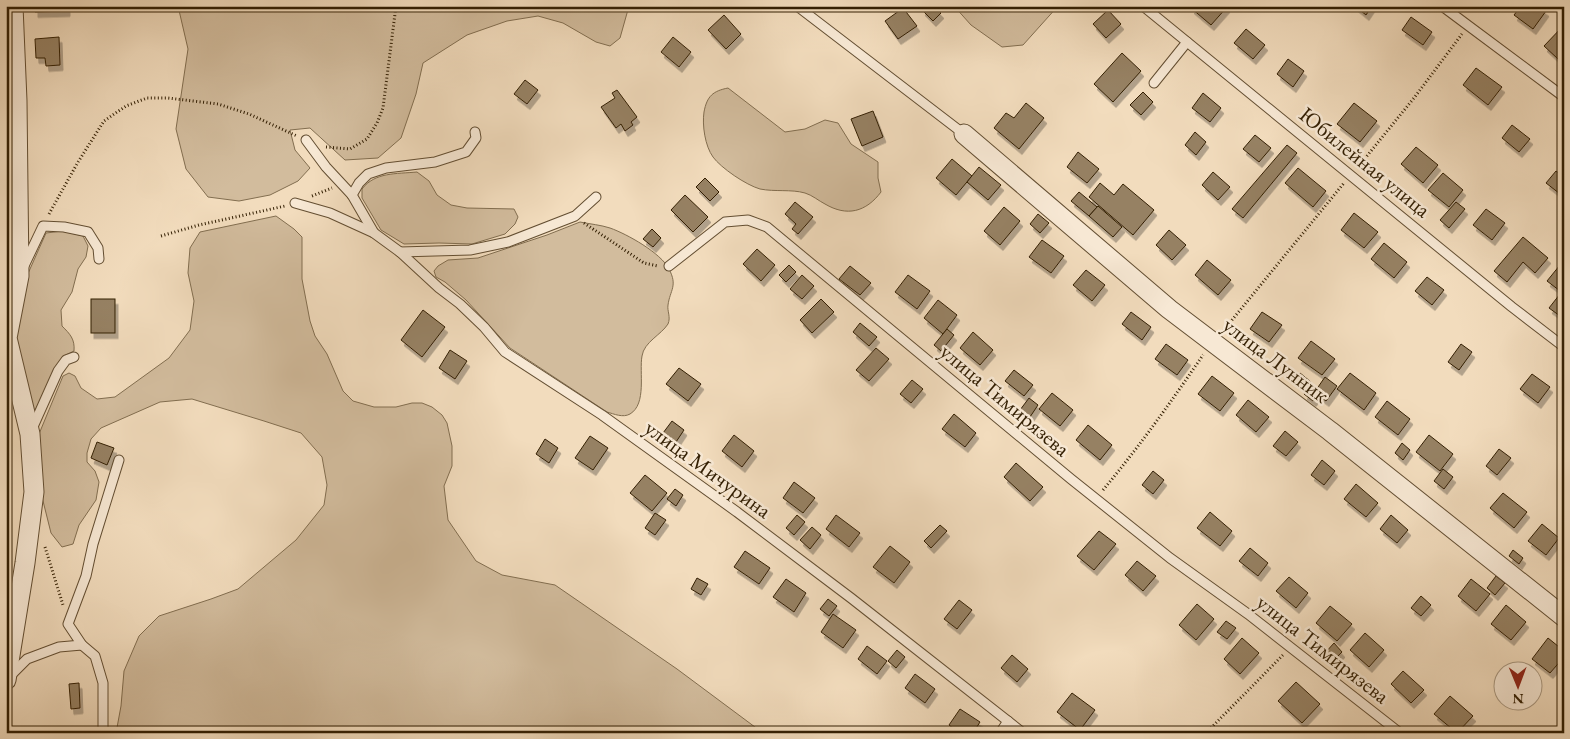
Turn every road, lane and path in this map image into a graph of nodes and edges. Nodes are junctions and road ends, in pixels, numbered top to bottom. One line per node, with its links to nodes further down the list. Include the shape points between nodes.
1 (13, 6): 25 (street, via 18,101)
2 (396, 6): 12 (path, via 383,108 367,139 350,149 324,147)
3 (797, 6): 11 (lane)
4 (1143, 6): 7 (lane, Юбилейная улица)
5 (1442, 6): 6 (lane)
6 (1468, 26): 9 (lane); 13 (path)
7 (1187, 42): 8 (lane); 13 (lane, Юбилейная улица)
8 (1154, 83)
9 (1564, 97)
10 (475, 132): 15 (lane, via 476,138 466,152 434,162 386,168 368,174)
11 (964, 134): 27 (street, улица Лунник)
12 (306, 140): 14 (lane); 19 (path, via 218,104 147,98 126,106 104,121)
13 (1351, 175): 27 (path); 28 (lane, Юбилейная улица)
14 (342, 184): 15 (lane); 17 (path)
15 (352, 196): 20 (lane)
16 (596, 197): 18 (lane)
17 (295, 202): 20 (lane, via 330,213); 21 (path)
18 (574, 216): 22 (lane, via 545,229 470,250); 24 (path, via 644,263)
19 (43, 226): 23 (lane, via 88,232 98,248); 25 (lane)
20 (374, 233): 22 (lane, улица Мичурина)
21 (161, 236)
22 (400, 252): 39 (lane, улица Мичурина, via 460,304 505,352 602,415 736,512)
23 (99, 259)
24 (669, 266): 32 (lane, улица Тимирязева, via 724,222 748,220 767,227)
25 (19, 276): 26 (street)
26 (7, 339): 30 (street)
27 (1213, 342): 32 (path, via 1160,418); 34 (street, улица Лунник)
28 (1564, 347)
29 (74, 357): 30 (lane, via 66,360 58,372)
30 (30, 434): 38 (street, via 34,492)
31 (119, 460): 35 (lane, via 86,576)
32 (1096, 498): 37 (lane, улица Тимирязева, via 1170,558)
33 (45, 544): 35 (path)
34 (1564, 617)
35 (68, 624): 36 (lane)
36 (82, 645): 38 (lane, via 59,647 27,659); 40 (lane, via 95,656 103,683)
37 (1291, 647): 43 (path); 44 (lane, улица Тимирязева)
38 (6, 679)
39 (1008, 721): 41 (lane); 42 (lane, улица Мичурина)
40 (102, 733)
41 (1000, 733)
42 (1023, 733)
43 (1206, 733)
44 (1400, 733)

